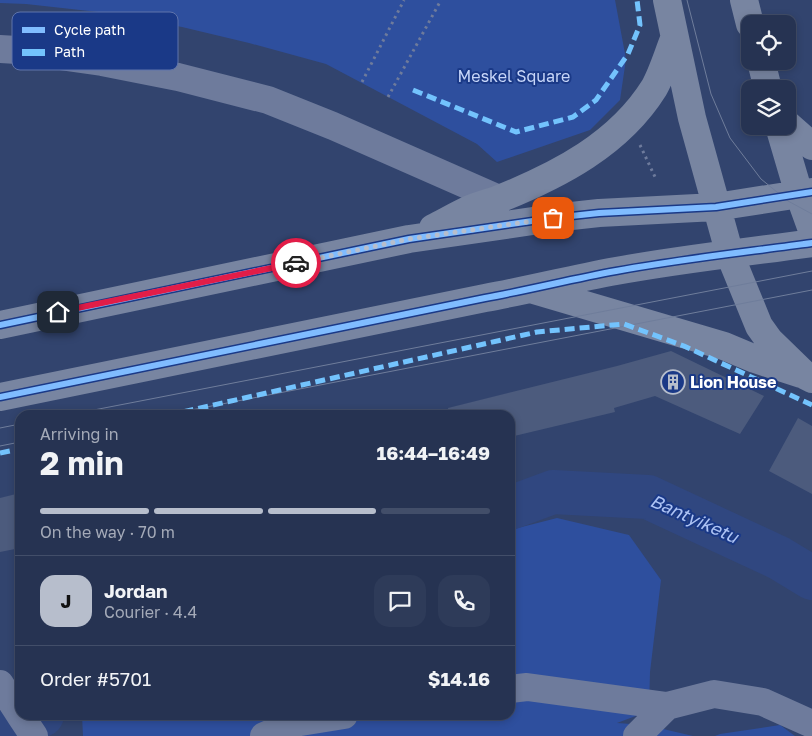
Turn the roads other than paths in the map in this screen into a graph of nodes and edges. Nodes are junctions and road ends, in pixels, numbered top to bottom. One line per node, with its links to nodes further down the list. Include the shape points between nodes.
1 (667, 0): 4 (main road)
2 (744, 0): 3 (main road)
3 (748, 15)
4 (674, 38): 10 (main road, via 656,86 642,107 619,131 592,153); 11 (main road)
5 (143, 70): 10 (lane, via 268,100)
6 (796, 132): 8 (main road)
7 (782, 135): 9 (main road)
8 (812, 146)
9 (805, 193): 11 (main road); 12 (main road)
10 (499, 199): 13 (main road, via 472,208)
11 (716, 207): 13 (main road, via 553,218); 15 (main road)
12 (812, 230)
13 (409, 239): 17 (main road)
14 (812, 243): 15 (main road)
15 (730, 255): 16 (main road, via 617,271); 18 (main road, via 759,326 769,340)
16 (533, 289): 18 (main road, via 724,346); 19 (main road)
17 (0, 325)
18 (809, 377)
19 (0, 397)
20 (515, 689): 21 (lane, via 527,687)
21 (667, 706): 24 (lane, via 714,694 763,702); 27 (lane)
22 (23, 720): 25 (lane)
23 (313, 720): 26 (lane, via 294,723)
24 (812, 724)
25 (34, 736)
26 (264, 736)
27 (637, 736)

